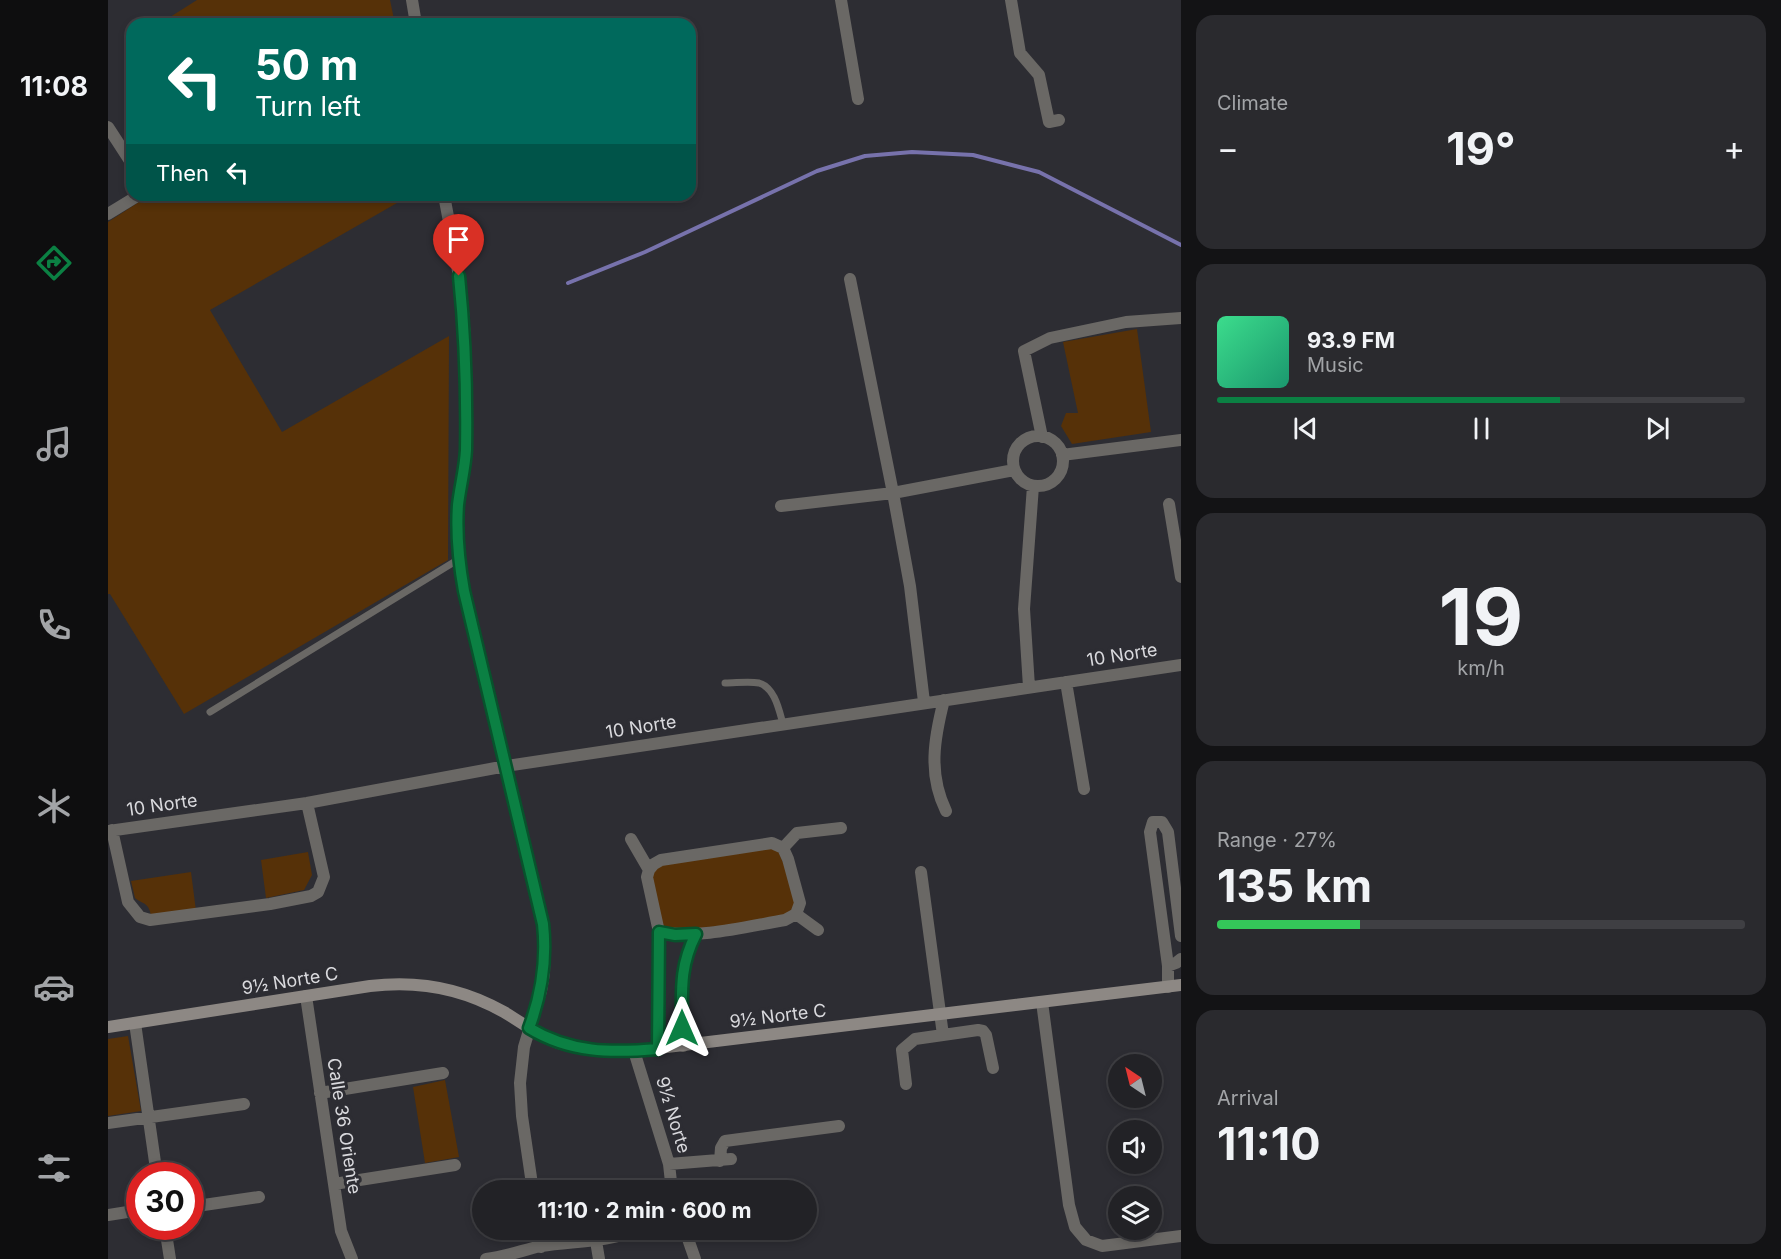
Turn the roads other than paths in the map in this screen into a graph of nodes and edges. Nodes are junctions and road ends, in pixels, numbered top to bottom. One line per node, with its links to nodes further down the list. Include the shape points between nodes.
1 (412, 0): 4 (street)
2 (841, 0): 5 (street)
3 (1011, 0): 6 (street, via 1020,53 1039,75 1049,122)
4 (414, 18)
5 (858, 99)
6 (1059, 120)
7 (108, 127): 8 (street)
8 (126, 155)
9 (129, 201): 11 (street)
10 (445, 201): 22 (street, via 464,327 466,452 458,502)
11 (108, 214)
12 (850, 279): 19 (street)
13 (1181, 318): 14 (street, via 1126,322 1050,338 1024,351)
14 (1042, 436): 16 (street, via 1055,443); 17 (street, via 1019,445 1014,453)
15 (1181, 440): 16 (street)
16 (1062, 455): 18 (street, via 1059,474 1052,482)
17 (1014, 470): 18 (street); 19 (street)
18 (1033, 486): 27 (street, via 1024,609)
19 (893, 493): 21 (street); 29 (street, via 910,586)
20 (1169, 504): 23 (street)
21 (782, 506)
22 (459, 559): 30 (lane); 32 (street)
23 (1181, 578)
24 (1181, 664): 25 (street, 10 Norte)
25 (1066, 682): 27 (street, 10 Norte); 33 (street)
26 (725, 683): 31 (lane, via 760,683 773,695)
27 (1029, 687): 28 (street, 10 Norte)
28 (944, 700): 29 (street, 10 Norte); 35 (street, via 934,747 936,784)
29 (924, 702): 31 (street, 10 Norte)
30 (210, 712)
31 (783, 724): 32 (street, 10 Norte)
32 (506, 766): 34 (street, 10 Norte); 60 (street, via 545,940 541,991)
33 (1084, 789)
34 (307, 803): 37 (street, 10 Norte); 37 (street, via 324,877 318,892 311,896 270,904 150,920 140,917 128,903)
35 (946, 811)
36 (841, 828): 39 (street, via 797,833)
37 (110, 831)
38 (631, 839): 42 (street)
39 (783, 848): 42 (street, via 772,843 661,860); 46 (street, via 800,903)
40 (1171, 857): 41 (street); 41 (street, via 1166,827 1162,822 1153,822 1150,832); 44 (street)
41 (1154, 860): 45 (street)
42 (649, 870): 50 (street, via 647,877)
43 (921, 872): 57 (street)
44 (1175, 891): 45 (street); 49 (street)
45 (1158, 893): 47 (street)
46 (796, 914): 48 (street); 51 (street, via 785,920)
47 (1163, 928): 49 (street); 53 (street)
48 (818, 930)
49 (1180, 931)
50 (659, 932): 51 (street); 63 (street)
51 (696, 934): 62 (street, via 682,972)
52 (1181, 959): 53 (street)
53 (1168, 966): 54 (street)
54 (1175, 986): 56 (street, 9½ Norte C)
55 (306, 996): 58 (street, 9½ Norte C); 60 (street, 9½ Norte C, via 387,984 440,987 474,997); 68 (street, Calle 36 Oriente)
56 (1042, 1002): 57 (street, 9½ Norte C); 83 (street, via 1075,1227 1086,1240 1102,1246)
57 (940, 1015): 61 (street); 62 (street, 9½ Norte C)
58 (135, 1023): 59 (street, 9½ Norte C); 70 (street)
59 (108, 1028)
60 (529, 1028): 64 (street, 9½ Norte C, via 576,1048); 76 (street, via 521,1067 521,1100)
61 (944, 1035): 65 (street, via 982,1031); 67 (street, via 915,1039 902,1050)
62 (682, 1046): 63 (street, 9½ Norte C)
63 (658, 1049): 64 (street, 9½ Norte C)
64 (634, 1051): 74 (street, 9½ Norte)
65 (993, 1068)
66 (443, 1073): 68 (street)
67 (906, 1084)
68 (320, 1092): 78 (street, Calle 36 Oriente)
69 (244, 1104): 70 (street)
70 (148, 1118): 71 (street); 73 (street)
71 (108, 1123)
72 (839, 1126): 74 (street, via 725,1142 721,1148 725,1160)
73 (155, 1162)
74 (669, 1164): 77 (street, 9½ Norte)
75 (455, 1166): 78 (street)
76 (532, 1180)
77 (671, 1180)
78 (334, 1184): 92 (street, Calle 36 Oriente, via 341,1231)
79 (259, 1197): 80 (street)
80 (204, 1205)
81 (126, 1212): 82 (street)
82 (108, 1215)
83 (1181, 1236)
84 (167, 1240): 91 (street)
85 (540, 1240): 89 (street)
86 (600, 1240): 88 (street)
87 (688, 1240): 95 (street)
88 (596, 1241): 89 (street); 94 (street)
89 (541, 1246): 90 (street)
90 (507, 1258): 93 (street)
91 (170, 1259)
92 (352, 1259)
93 (486, 1259)
94 (599, 1259)
95 (695, 1259)

